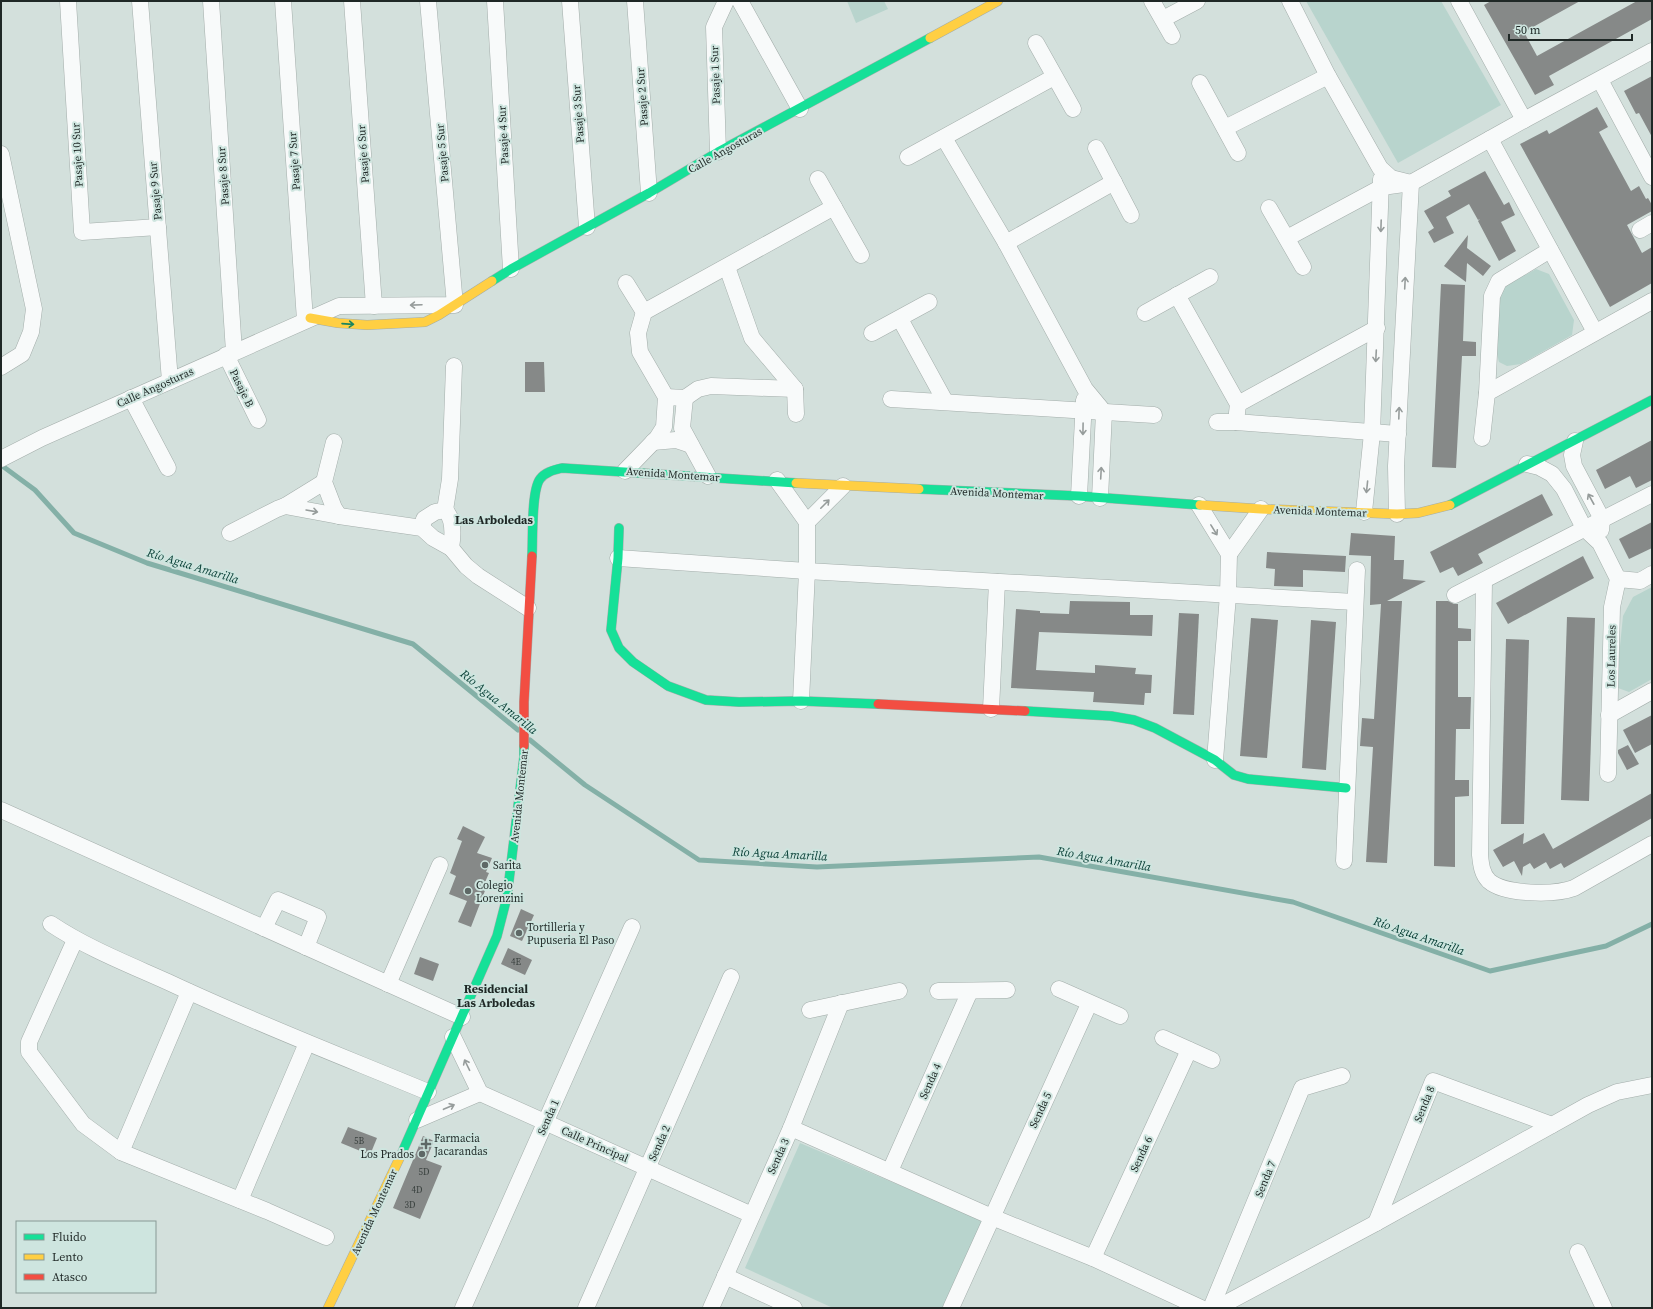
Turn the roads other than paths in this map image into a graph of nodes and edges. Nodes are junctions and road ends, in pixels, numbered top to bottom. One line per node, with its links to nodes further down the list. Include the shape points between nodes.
1 (68, 1): 46 (street, Pasaje 10 Sur, via 82,232)
2 (140, 1): 46 (street, Pasaje 9 Sur)
3 (211, 1): 69 (street, Pasaje 8 Sur)
4 (283, 1): 64 (street, Pasaje 7 Sur)
5 (352, 1): 61 (street, Pasaje 6 Sur)
6 (428, 1): 60 (street, Pasaje 5 Sur)
7 (495, 1): 54 (street, Pasaje 4 Sur)
8 (570, 1): 47 (street, Pasaje 3 Sur)
9 (636, 1): 42 (street, Pasaje 2 Sur)
10 (726, 1): 32 (street, Pasaje 1 Sur, via 714,27)
11 (740, 1): 25 (street)
12 (998, 1): 25 (street, Calle Angosturas)
13 (1152, 1): 17 (street)
14 (1198, 1): 17 (street)
15 (1290, 1): 21 (street)
16 (1463, 3): 27 (street)
17 (1163, 19): 18 (street)
18 (1172, 36)
19 (1036, 43): 22 (street)
20 (1652, 51): 23 (street)
21 (1328, 76): 28 (street); 36 (street)
22 (1054, 77): 26 (street); 29 (street)
23 (1600, 80): 27 (street); 37 (street)
24 (1200, 83): 28 (street)
25 (800, 109): 32 (street, Calle Angosturas)
26 (1073, 109)
27 (1524, 120): 30 (street)
28 (1225, 128): 33 (street)
29 (944, 138): 35 (street); 49 (street)
30 (1490, 139): 40 (street); 50 (street)
31 (1096, 148): 39 (street)
32 (718, 152): 42 (street, Calle Angosturas)
33 (1238, 152)
34 (1, 154): 71 (street, via 34,309 31,332 22,354)
35 (908, 157)
36 (1380, 168): 40 (street, via 1391,178); 41 (street)
37 (1652, 177)
38 (818, 179): 43 (street)
39 (1114, 182): 45 (street); 49 (street)
40 (1411, 183): 41 (street); 91 (street, one-way to 40)
41 (1382, 187): 48 (street); 66 (street, one-way to 66)
42 (649, 193): 47 (street, Calle Angosturas)
43 (834, 207): 51 (street); 52 (street)
44 (1269, 208): 48 (street)
45 (1132, 214)
46 (158, 227): 72 (street, Pasaje 9 Sur)
47 (587, 227): 54 (street, Calle Angosturas)
48 (1287, 238): 53 (street)
49 (1006, 243): 74 (street)
50 (1550, 250): 67 (street); 75 (street, via 1498,282 1492,296)
51 (861, 255)
52 (727, 267): 62 (street); 73 (street, via 752,338)
53 (1304, 267)
54 (511, 269): 60 (street, Calle Angosturas)
55 (1210, 277): 57 (street)
56 (626, 283): 62 (street)
57 (1177, 295): 63 (street); 82 (street)
58 (1652, 301): 67 (street)
59 (929, 302): 65 (street)
60 (455, 305): 61 (street, Calle Angosturas, one-way to 61); 64 (street, Calle Angosturas, one-way to 60, via 367,325 425,322)
61 (374, 306): 64 (street, Calle Angosturas, via 339,306)
62 (644, 312): 76 (street, via 638,333 640,352)
63 (1144, 312)
64 (308, 319): 69 (street, Calle Angosturas)
65 (900, 319): 68 (street); 81 (street)
66 (1377, 328): 82 (street); 90 (street, one-way to 90)
67 (1595, 332): 75 (street)
68 (872, 333)
69 (230, 354): 72 (street, Calle Angosturas); 87 (street, Pasaje B)
70 (454, 366): 111 (street, via 450,479)
71 (1, 367)
72 (170, 381): 77 (street, Calle Angosturas)
73 (795, 389): 78 (street, via 711,386 698,389); 85 (street)
74 (1085, 389): 83 (street); 84 (street)
75 (1487, 393): 92 (street)
76 (666, 397): 78 (street); 95 (street, via 664,427)
77 (130, 398): 97 (street, Calle Angosturas); 99 (street)
78 (684, 398): 96 (street, via 682,428)
79 (891, 399): 81 (street)
80 (1652, 400): 93 (street, Avenida Montemar)
81 (945, 401): 83 (street)
82 (1238, 404): 89 (street)
83 (1083, 410): 84 (street); 106 (street, one-way to 106)
84 (1104, 412): 86 (street); 107 (street, one-way to 84)
85 (796, 414)
86 (1154, 415)
87 (258, 420)
88 (1217, 422): 89 (street)
89 (1236, 422): 90 (street)
90 (1372, 433): 91 (street); 112 (street, one-way to 112)
91 (1398, 434): 113 (street)
92 (1482, 438)
93 (1575, 441): 98 (street, Avenida Montemar); 115 (street, one-way to 93, via 1574,466 1572,455)
94 (334, 442): 103 (street)
95 (653, 442): 96 (street, via 676,440); 100 (street)
96 (691, 445): 101 (street)
97 (1, 458)
98 (1527, 464): 113 (street, Avenida Montemar, via 1446,507); 119 (street, via 1552,474 1564,489)
99 (168, 468)
100 (625, 471): 101 (street, Avenida Montemar); 134 (street, Avenida Montemar, via 562,468 542,475 536,483)
101 (708, 476): 102 (street, Avenida Montemar)
102 (776, 480): 104 (street, Avenida Montemar); 116 (street)
103 (324, 482): 108 (street); 114 (street)
104 (843, 486): 106 (street, Avenida Montemar); 116 (street, one-way to 104)
105 (1652, 494): 115 (street)
106 (1079, 496): 107 (street, Avenida Montemar)
107 (1100, 498): 109 (street, Avenida Montemar)
108 (285, 506): 114 (street, one-way to 114); 120 (street)
109 (1199, 506): 110 (street, Avenida Montemar); 123 (street, one-way to 123)
110 (1261, 509): 112 (street, Avenida Montemar); 123 (street)
111 (445, 510): 117 (street, via 435,512 424,519); 122 (street, via 453,537)
112 (1364, 512): 113 (street, Avenida Montemar)
113 (1397, 514)
114 (339, 516): 117 (street)
115 (1602, 519): 119 (street); 121 (street)
116 (807, 522): 126 (street)
117 (422, 528): 122 (street)
118 (619, 528): 124 (street)
119 (1584, 528): 121 (street); 129 (street)
120 (230, 533)
121 (1600, 543): 128 (street)
122 (451, 548): 134 (street, via 478,576)
123 (1229, 554): 132 (street)
124 (618, 558): 126 (street); 136 (street, via 611,630 619,648 633,662 668,686 706,700)
125 (1356, 570): 133 (street)
126 (807, 571): 130 (street); 136 (street)
127 (1652, 574): 128 (street, via 1640,580)
128 (1618, 579): 138 (street, Los Laureles, via 1612,607)
129 (1484, 581): 131 (street); 143 (street, via 1480,855 1484,874 1490,881 1508,890 1567,891)
130 (997, 582): 132 (street); 137 (street)
131 (1455, 594)
132 (1228, 595): 133 (street); 139 (street)
133 (1355, 602): 141 (street)
134 (528, 608): 163 (street, Avenida Montemar, via 524,757 507,897 497,936)
135 (1652, 691): 138 (street)
136 (801, 701): 137 (street)
137 (991, 709): 139 (street, via 1111,716 1134,720 1155,728)
138 (1610, 715): 140 (street, Los Laureles)
139 (1215, 760): 141 (street, via 1234,775 1248,779)
140 (1608, 774)
141 (1346, 788): 144 (street)
142 (1, 810): 148 (street)
143 (1652, 844)
144 (1344, 861)
145 (440, 865): 152 (street)
146 (51, 924): 149 (street)
147 (632, 927): 174 (street, Senda 1)
148 (264, 928): 150 (street); 150 (street, via 278,900 318,918)
149 (75, 940): 158 (street); 177 (street, via 29,1042 29,1052 83,1124)
150 (306, 947): 152 (street)
151 (731, 977): 178 (street, Senda 2)
152 (388, 984): 163 (street)
153 (1059, 989): 160 (street)
154 (1007, 990): 157 (street)
155 (899, 991): 159 (street)
156 (938, 991): 157 (street)
157 (970, 991): 179 (street, Senda 4)
158 (189, 992): 166 (street); 177 (street)
159 (841, 1003): 161 (street); 176 (street, Senda 3)
160 (1089, 1004): 162 (street); 182 (street, Senda 5)
161 (810, 1010)
162 (1120, 1016)
163 (462, 1017): 164 (street, Avenida Montemar)
164 (453, 1037): 171 (street, Avenida Montemar); 172 (street, one-way to 164)
165 (1163, 1038): 167 (street)
166 (307, 1043): 171 (street); 180 (street)
167 (1189, 1050): 168 (street); 186 (street, Senda 6)
168 (1212, 1060)
169 (1342, 1076): 195 (street, Senda 7, via 1302,1088)
170 (1652, 1085): 175 (street, via 1617,1092)
171 (428, 1092): 173 (street, Avenida Montemar)
172 (480, 1093): 173 (street, one-way to 172); 174 (street, Calle Principal)
173 (417, 1120): 188 (street, Avenida Montemar)
174 (546, 1122): 178 (street, Calle Principal); 189 (street, Senda 1)
175 (1552, 1125): 183 (street); 183 (street, Senda 8, via 1433,1081)
176 (791, 1128): 179 (street); 181 (street, Senda 3)
177 (121, 1152): 180 (street)
178 (648, 1168): 181 (street, Calle Principal); 190 (street, Senda 2)
179 (890, 1171): 182 (street)
180 (240, 1200): 184 (street)
181 (752, 1215): 187 (street, Senda 3)
182 (992, 1217): 186 (street); 193 (street, Senda 5)
183 (1376, 1223): 196 (street)
184 (326, 1237)
185 (1578, 1252): 197 (street)
186 (1093, 1258): 194 (street)
187 (725, 1276): 191 (street, Senda 3); 192 (street)
188 (328, 1308)
189 (463, 1308)
190 (586, 1308)
191 (711, 1308)
192 (794, 1308)
193 (951, 1308)
194 (1201, 1308)
195 (1211, 1308)
196 (1216, 1308)
197 (1604, 1308)

